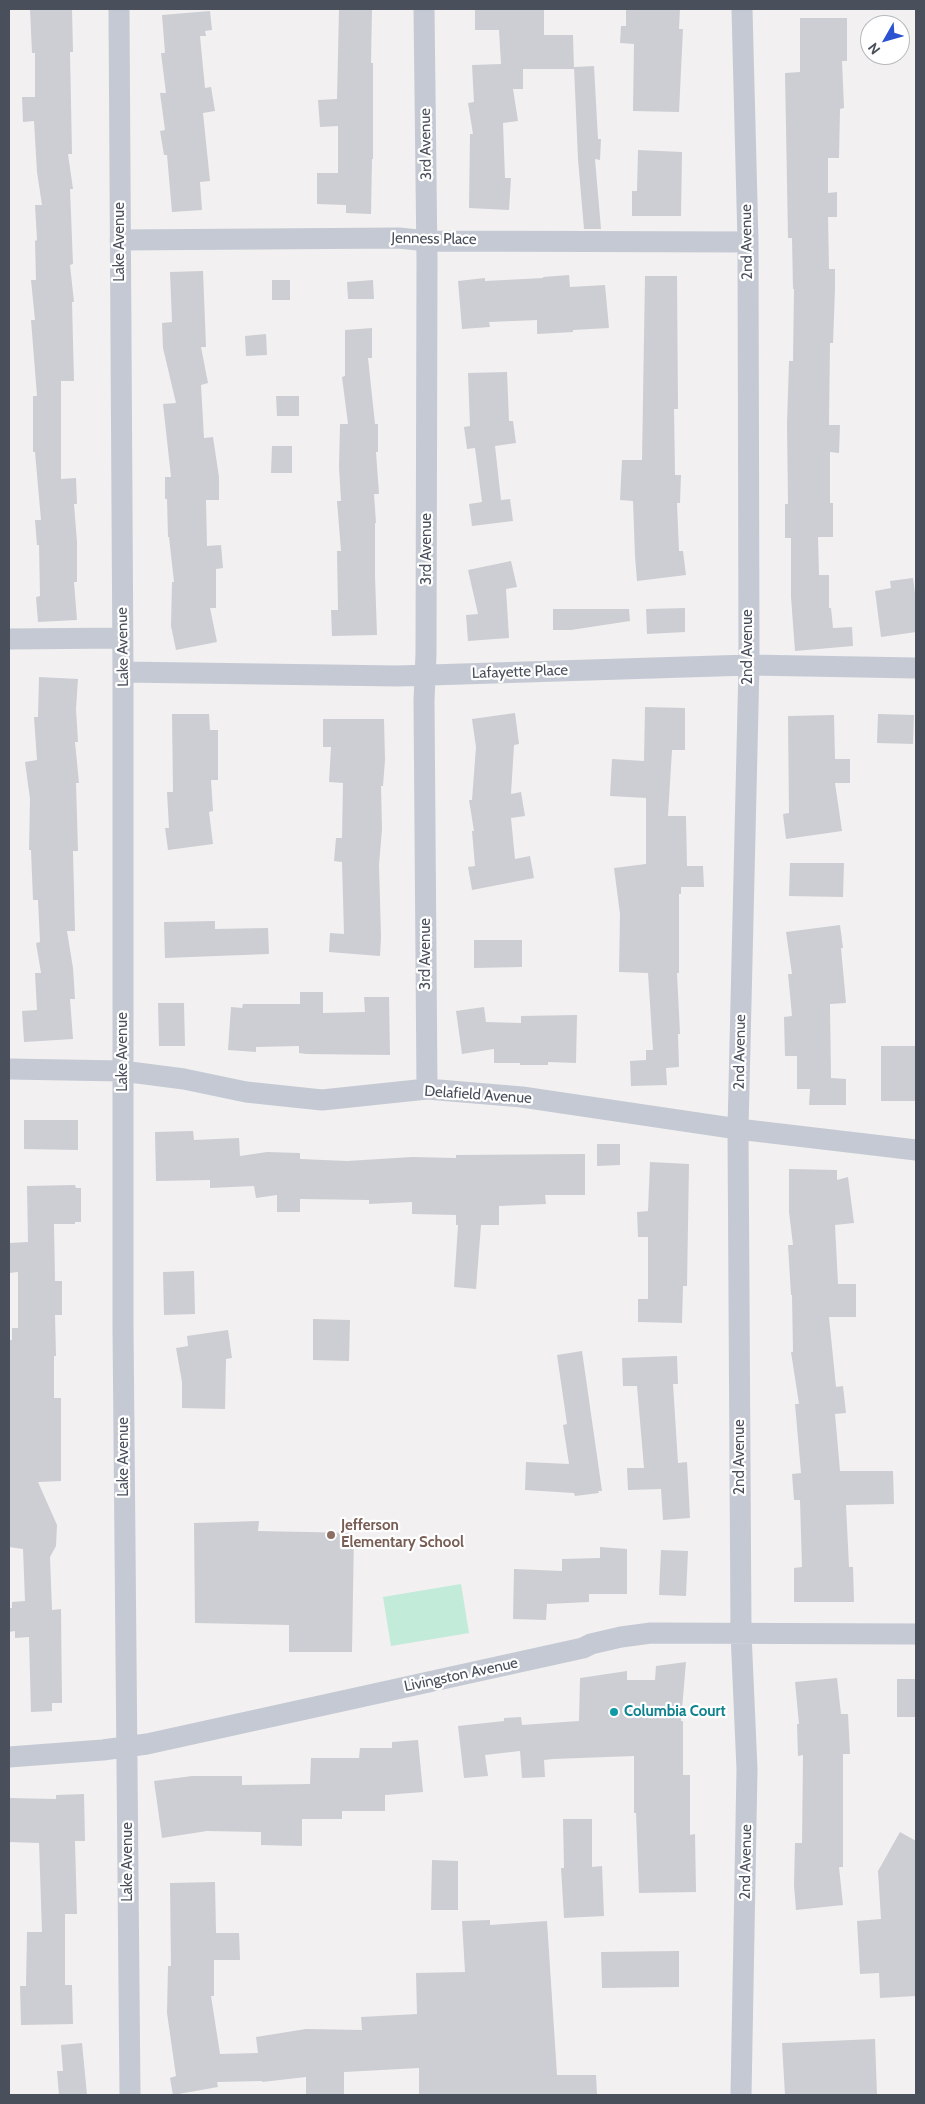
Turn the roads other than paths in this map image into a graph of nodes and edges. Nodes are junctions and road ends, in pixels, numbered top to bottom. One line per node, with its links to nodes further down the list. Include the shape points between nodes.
1 (119, 9): 4 (street, Lake Avenue)
2 (424, 9): 5 (street, 3rd Avenue)
3 (742, 9): 6 (street, 2nd Avenue)
4 (120, 240): 5 (street, Jenness Place, via 398,238); 7 (street, Lake Avenue)
5 (427, 241): 6 (street, Jenness Place); 12 (street, 3rd Avenue)
6 (748, 242): 9 (street, 2nd Avenue)
7 (122, 638): 8 (street); 11 (street, Lake Avenue)
8 (9, 639)
9 (749, 665): 10 (street, Lafayette Place); 12 (street, Lafayette Place); 16 (street, 2nd Avenue)
10 (916, 668)
11 (123, 672): 12 (street, Lafayette Place); 14 (street, Lake Avenue)
12 (426, 675): 15 (street, 3rd Avenue)
13 (9, 1069): 14 (street, Delafield Avenue)
14 (122, 1071): 15 (street, Delafield Avenue, via 246,1092 322,1100); 20 (street, Lake Avenue)
15 (427, 1090): 16 (street, Delafield Avenue, via 522,1098)
16 (738, 1129): 17 (street, Delafield Avenue); 18 (street, 2nd Avenue)
17 (916, 1150)
18 (741, 1634): 19 (street, Livingston Avenue); 20 (street, Livingston Avenue, via 650,1633 620,1637 575,1650); 23 (street, 2nd Avenue, via 747,1769)
19 (916, 1634)
20 (127, 1747): 21 (street, Livingston Avenue); 22 (street, Lake Avenue)
21 (9, 1757)
22 (130, 2095)
23 (741, 2095)

